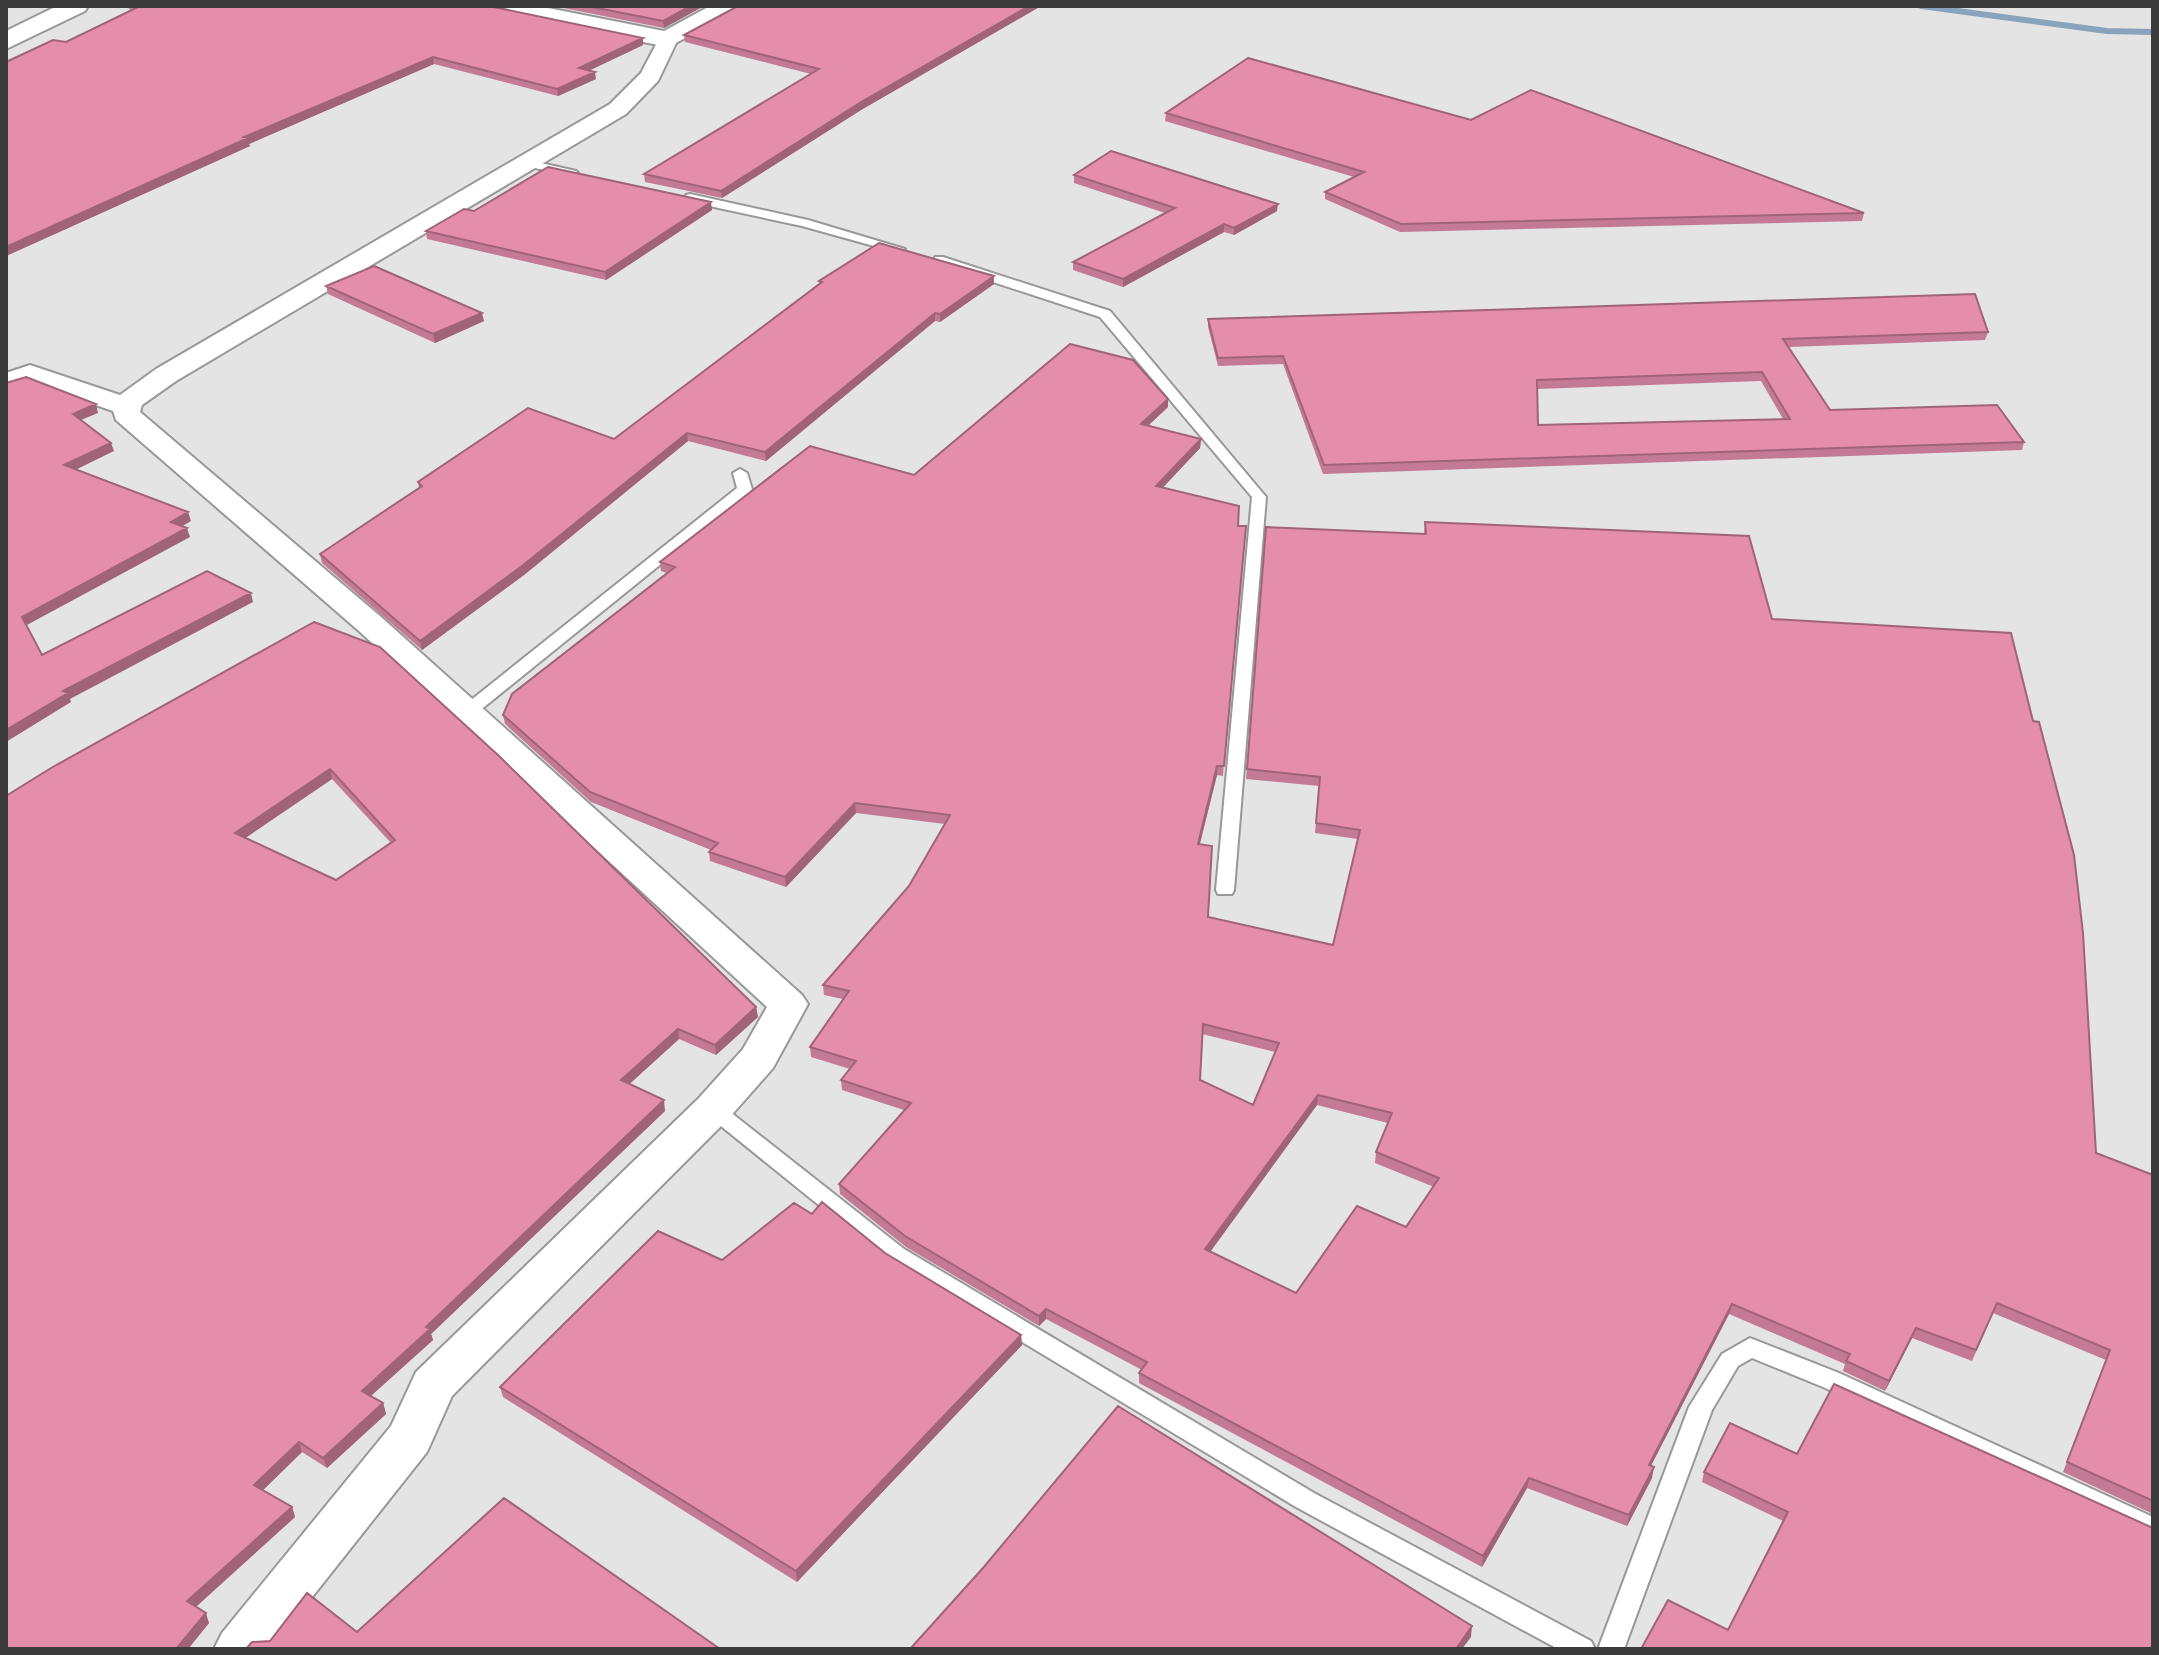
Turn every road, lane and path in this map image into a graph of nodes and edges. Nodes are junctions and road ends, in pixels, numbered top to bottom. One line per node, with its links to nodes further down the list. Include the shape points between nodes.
1 (76, 6): 5 (street)
2 (500, 6): 4 (street)
3 (728, 6): 4 (street)
4 (668, 39): 6 (street, via 650,76 618,109)
5 (6, 41)
6 (523, 162): 7 (lane); 10 (street, via 166,375)
7 (586, 176)
8 (680, 196): 13 (lane, via 804,223 978,271 1105,314 1259,497)
9 (6, 382): 10 (street, via 30,373)
10 (128, 407): 12 (street, via 126,414)
11 (740, 473): 12 (lane, via 745,489)
12 (467, 712): 14 (street, via 788,1004 759,1058)
13 (1225, 890)
14 (713, 1109): 16 (street, via 433,1385 410,1438); 17 (lane, via 896,1255 1305,1500)
15 (2153, 1528): 18 (lane, via 1750,1347 1730,1360 1701,1407)
16 (240, 1649)
17 (1582, 1649)
18 (1611, 1649)

